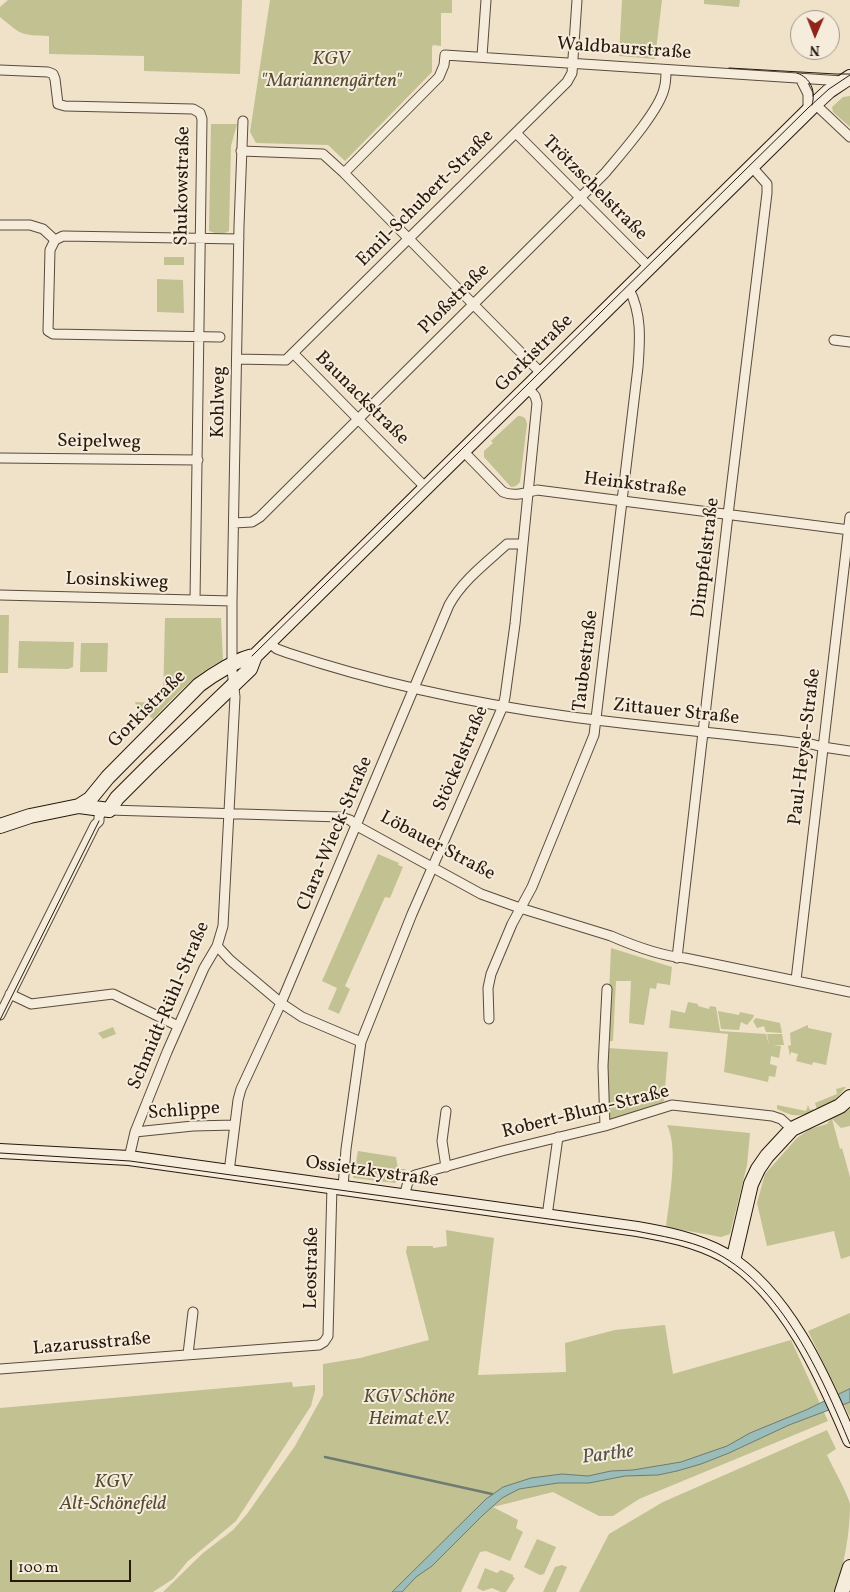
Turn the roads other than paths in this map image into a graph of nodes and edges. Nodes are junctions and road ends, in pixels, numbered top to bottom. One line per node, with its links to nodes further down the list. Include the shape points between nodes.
1 (486, 0): 3 (street)
2 (577, 0): 4 (street, Emil-Schubert-Straße)
3 (482, 56): 4 (street, Waldbaurstraße); 15 (street, Waldbaurstraße, via 445,55 439,77)
4 (573, 63): 6 (street, Waldbaurstraße); 11 (street, Emil-Schubert-Straße, via 567,82)
5 (0, 70): 18 (street, Shukowstraße, via 53,74 58,104 65,106 193,109 200,113 203,125)
6 (666, 70): 7 (street, Waldbaurstraße); 16 (street, Ploßstraße, via 664,90 654,109 617,159)
7 (800, 78): 8 (street, Waldbaurstraße); 9 (street)
8 (848, 80): 9 (main road, Gorkistraße)
9 (812, 108): 12 (street); 14 (main road, Gorkistraße)
10 (244, 121): 13 (street, Kohlweg)
11 (516, 133): 16 (street, Trötzschelstraße); 20 (street, Emil-Schubert-Straße)
12 (850, 137)
13 (241, 151): 15 (street, via 323,154); 19 (street, Kohlweg)
14 (752, 167): 22 (main road, Gorkistraße); 40 (street, Dimpfelstraße, via 767,184 767,193)
15 (344, 173): 20 (street)
16 (580, 199): 22 (street, Trötzschelstraße); 24 (street, Ploßstraße)
17 (0, 225): 21 (street, via 30,225 43,229)
18 (200, 239): 19 (street); 21 (street, via 63,236); 25 (street, Shukowstraße)
19 (239, 239): 30 (street, Kohlweg)
20 (408, 239): 24 (street); 29 (street, Emil-Schubert-Straße)
21 (55, 240): 25 (street, via 50,250 48,330 54,334)
22 (650, 268): 23 (main road, Gorkistraße)
23 (628, 289): 31 (main road, Gorkistraße); 39 (street, Taubestraße, via 638,310 640,340)
24 (473, 305): 31 (street); 33 (street, Ploßstraße)
25 (200, 336): 26 (street); 36 (street, Shukowstraße)
26 (220, 337)
27 (834, 340): 28 (street)
28 (850, 342)
29 (293, 353): 30 (street, Baunackstraße, via 286,360); 33 (street, Baunackstraße)
30 (237, 359): 42 (street, Kohlweg)
31 (542, 374): 32 (main road, Gorkistraße)
32 (528, 388): 34 (main road, Gorkistraße); 38 (street, Stöckelstraße, via 537,403)
33 (359, 420): 37 (street, Baunackstraße); 42 (street, Ploßstraße, via 260,517 252,522)
34 (463, 451): 37 (main road, Gorkistraße); 38 (street, Heinkstraße, via 503,492 510,495)
35 (0, 458): 36 (street, Seipelweg)
36 (198, 460): 46 (street, Shukowstraße)
37 (426, 488): 48 (main road, Gorkistraße)
38 (527, 492): 39 (street, Heinkstraße, via 537,490); 44 (street, Stöckelstraße)
39 (622, 500): 40 (street, Heinkstraße); 54 (street, Taubestraße)
40 (728, 515): 43 (street, Heinkstraße); 55 (street, Dimpfelstraße)
41 (850, 518): 43 (street, Paul-Heyse-Straße)
42 (234, 523): 47 (street, Kohlweg)
43 (849, 530): 56 (street, Paul-Heyse-Straße)
44 (523, 544): 52 (street, Clara-Wieck-Straße, via 507,544 456,594); 53 (street, Stöckelstraße)
45 (0, 595): 46 (street, Losinskiweg)
46 (195, 600): 47 (street, Losinskiweg)
47 (232, 601): 50 (street, Kohlweg)
48 (269, 643): 49 (main road, Gorkistraße); 52 (street, Zittauer Straße, via 282,651 331,667)
49 (255, 656): 50 (main road, Gorkistraße); 51 (main road, Gorkistraße, via 250,668)
50 (232, 665): 51 (street, Kohlweg); 58 (main road, Gorkistraße, via 199,685 108,776 90,799)
51 (234, 684): 59 (main road, Gorkistraße); 60 (street, Schmidt-Rühl-Straße)
52 (415, 689): 53 (street, Zittauer Straße); 62 (street, Clara-Wieck-Straße)
53 (503, 706): 54 (street, Zittauer Straße); 63 (street, Stöckelstraße)
54 (597, 720): 55 (street, Zittauer Straße); 64 (street, Taubestraße, via 592,742 532,887)
55 (703, 731): 56 (street, Zittauer Straße); 66 (street, Dimpfelstraße)
56 (823, 747): 57 (street, Zittauer Straße); 67 (street, Paul-Heyse-Straße)
57 (850, 751)
58 (79, 806): 59 (main road, Löbauer Straße); 61 (main road, Löbauer Straße, via 21,818)
59 (106, 810): 60 (street, Löbauer Straße); 70 (street, Gorkistraße, via 99,817)
60 (229, 814): 62 (street, Löbauer Straße, via 341,817); 65 (street, Schmidt-Rühl-Straße, via 223,926)
61 (0, 826)
62 (357, 826): 63 (street, Löbauer Straße); 71 (street, Clara-Wieck-Straße)
63 (433, 869): 64 (street, Löbauer Straße, via 482,894); 75 (street, Stöckelstraße)
64 (520, 908): 66 (street, Löbauer Straße); 73 (street, Taubestraße, via 491,974)
65 (217, 946): 71 (street); 74 (street, Schmidt-Rühl-Straße)
66 (677, 958): 67 (street, Löbauer Straße)
67 (796, 980): 69 (street, Löbauer Straße)
68 (607, 989): 79 (street, via 603,1066)
69 (850, 992)
70 (10, 994): 72 (street, Gorkistraße); 74 (street, via 31,1004 113,994)
71 (281, 1003): 75 (street, via 302,1017); 78 (street, Clara-Wieck-Straße, via 242,1089)
72 (0, 1015)
73 (489, 1019)
74 (178, 1026): 81 (street, Schmidt-Rühl-Straße)
75 (360, 1042): 87 (street, Stöckelstraße, via 346,1149)
76 (850, 1097): 80 (main road, via 840,1106)
77 (446, 1111): 85 (street, via 442,1141)
78 (235, 1125): 81 (street, Schlippe); 86 (street, Clara-Wieck-Straße)
79 (605, 1126): 80 (street, Robert-Blum-Straße, via 672,1105 772,1116); 82 (street, Robert-Blum-Straße)
80 (792, 1129): 90 (main road, via 758,1169 751,1184)
81 (135, 1132): 84 (street, Schmidt-Rühl-Straße)
82 (558, 1137): 85 (street, Robert-Blum-Straße); 89 (street)
83 (0, 1151): 84 (main road, Ossietzkystraße)
84 (129, 1158): 86 (main road, Ossietzkystraße)
85 (446, 1167): 88 (street, Robert-Blum-Straße, via 415,1175 408,1182)
86 (229, 1172): 87 (main road, Ossietzkystraße)
87 (337, 1187): 88 (main road, Ossietzkystraße); 92 (street, Leostraße, via 328,1336)
88 (404, 1196): 89 (main road, Ossietzkystraße)
89 (547, 1216): 90 (main road, Ossietzkystraße, via 673,1236 703,1245)
90 (733, 1261): 95 (main road, Ossietzkystraße, via 763,1288 812,1356)
91 (192, 1312): 93 (street)
92 (319, 1345): 93 (street, Lazarusstraße)
93 (188, 1354): 94 (street, Lazarusstraße)
94 (0, 1369)
95 (850, 1440)
96 (849, 1573): 97 (main road)
97 (842, 1592)

